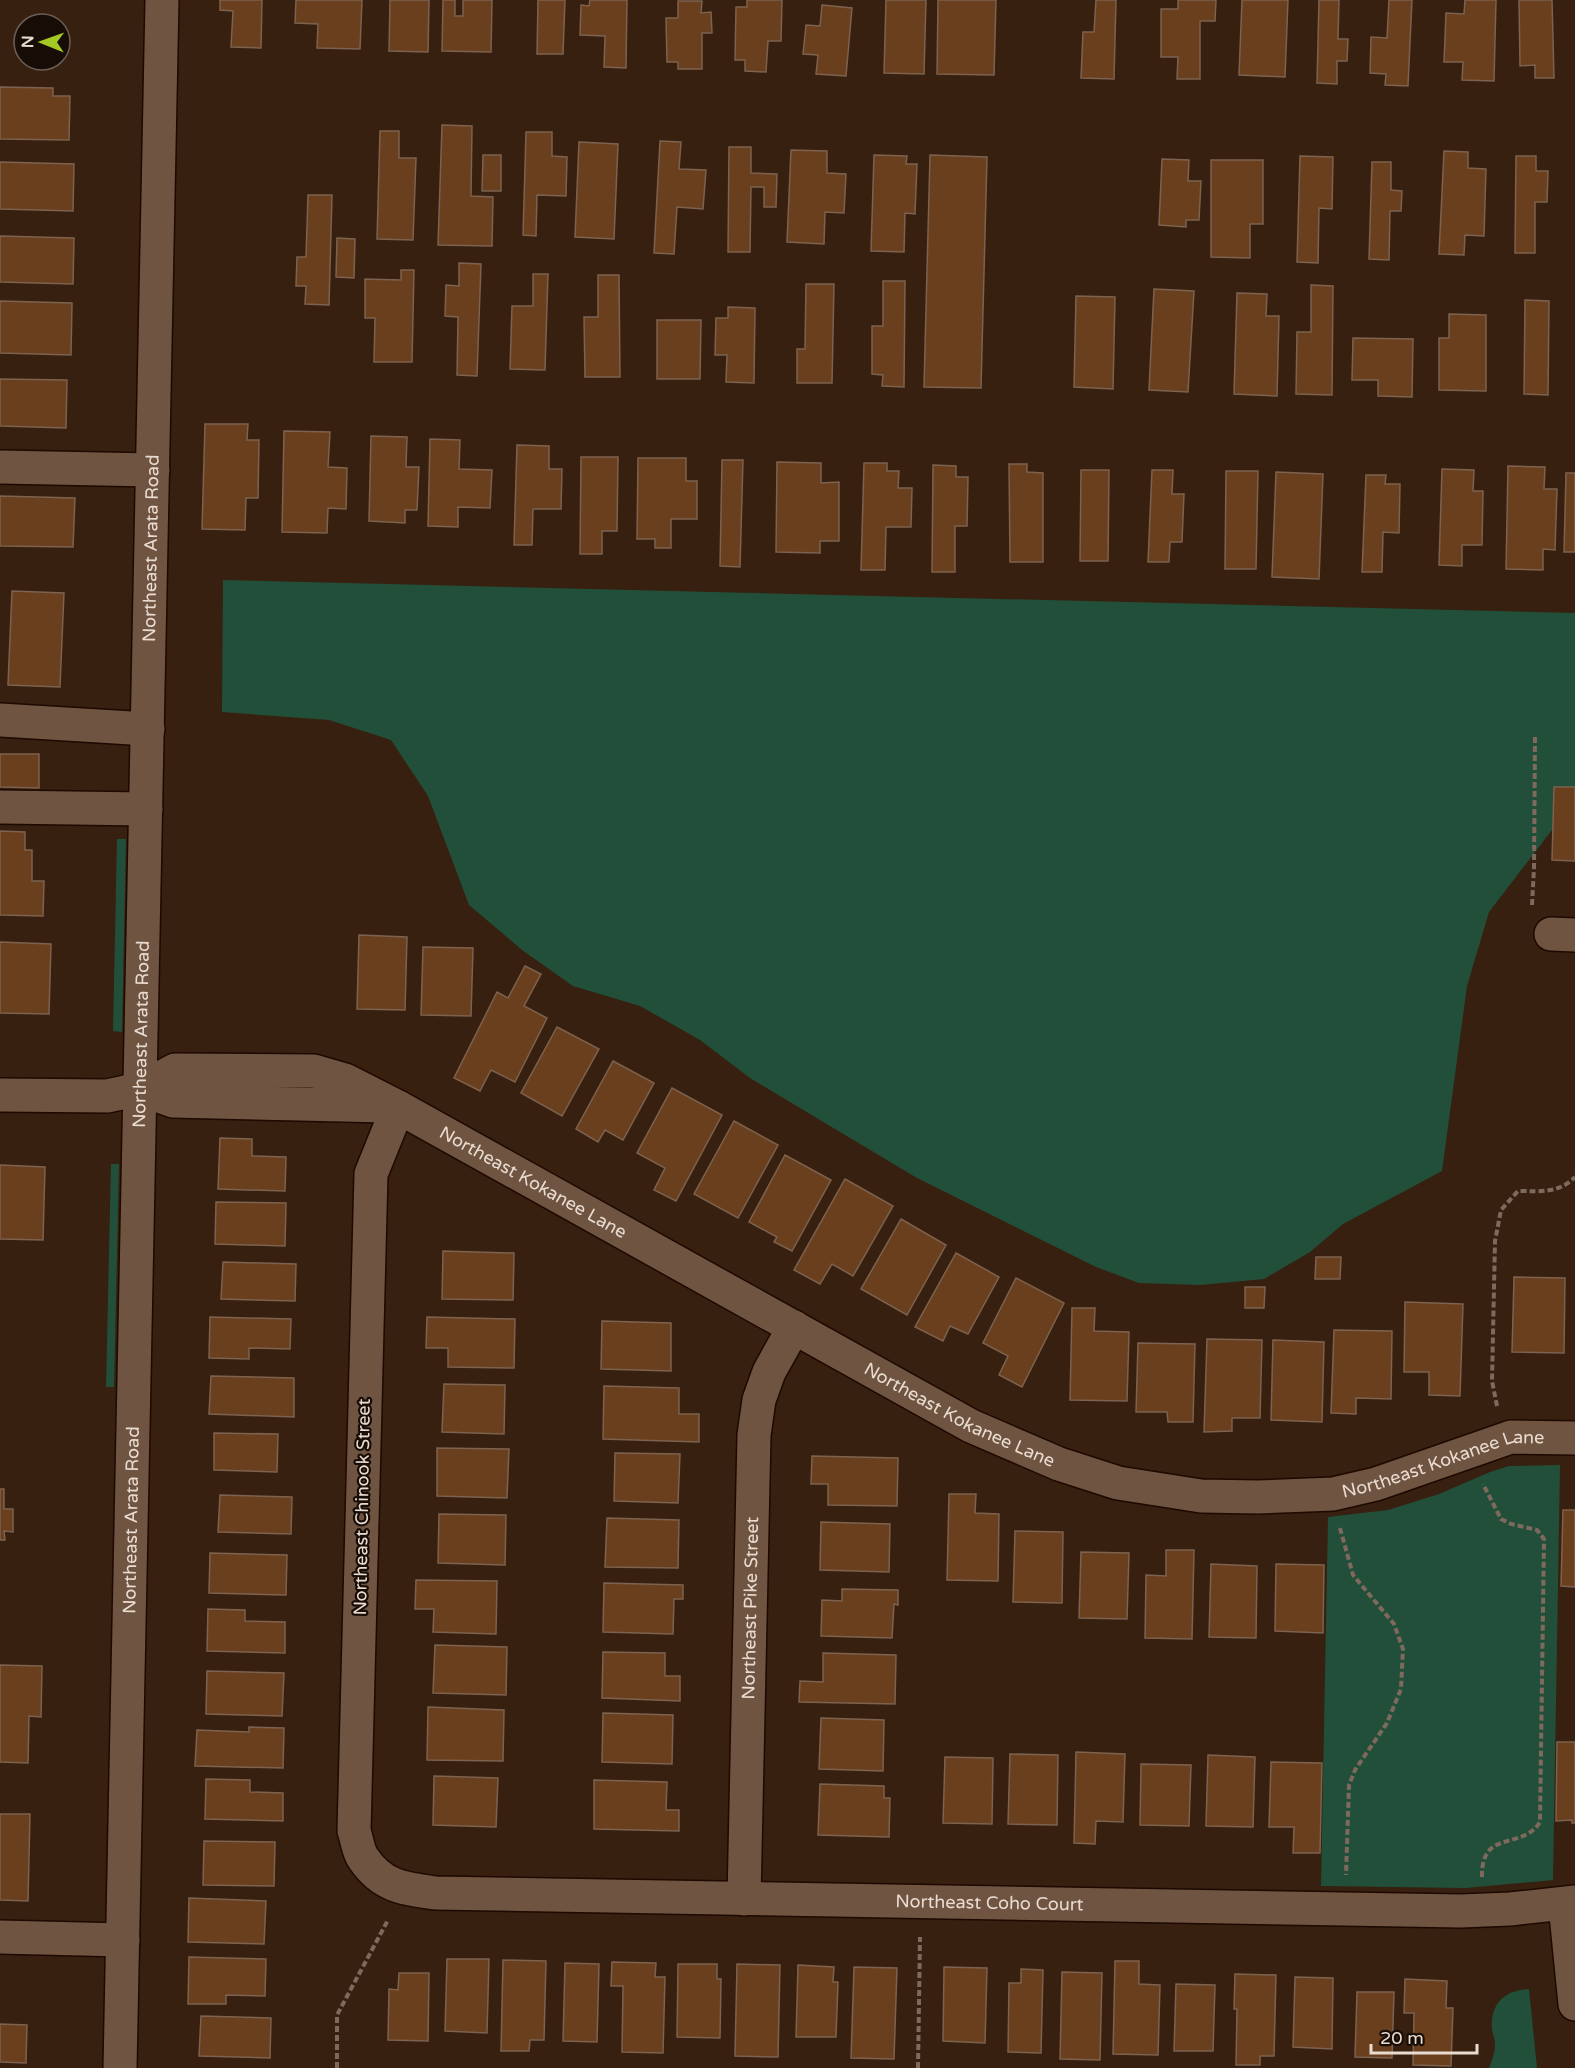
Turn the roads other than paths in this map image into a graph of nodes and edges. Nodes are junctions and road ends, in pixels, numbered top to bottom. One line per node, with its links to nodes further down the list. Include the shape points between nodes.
1 (162, 0): 3 (street, Northeast Arata Road)
2 (0, 467): 3 (street)
3 (153, 470): 5 (street, Northeast Arata Road)
4 (0, 720): 5 (street)
5 (147, 729): 7 (street, Northeast Arata Road)
6 (0, 807): 7 (street)
7 (146, 808): 8 (street, Northeast Arata Road)
8 (140, 1089): 9 (street, via 108,1096); 10 (street, Northeast Kokanee Lane, via 173,1101); 17 (street, Northeast Arata Road)
9 (0, 1095)
10 (398, 1107): 11 (street, Northeast Kokanee Lane); 13 (street, Northeast Chinook Street, via 371,1174 354,1831 362,1857 382,1879)
11 (794, 1327): 12 (street, Northeast Kokanee Lane, via 971,1426 1059,1464 1118,1483 1201,1496 1333,1494 1376,1484 1511,1437); 14 (street, Northeast Pike Street, via 762,1390 754,1435)
12 (1575, 1438)
13 (404, 1889): 14 (street, Northeast Coho Court, via 436,1893)
14 (744, 1899): 15 (street, Northeast Coho Court, via 1483,1910)
15 (1570, 1903): 18 (street)
16 (0, 1937): 17 (street)
17 (123, 1940): 19 (street, Northeast Arata Road)
18 (1575, 2004)
19 (120, 2068)

